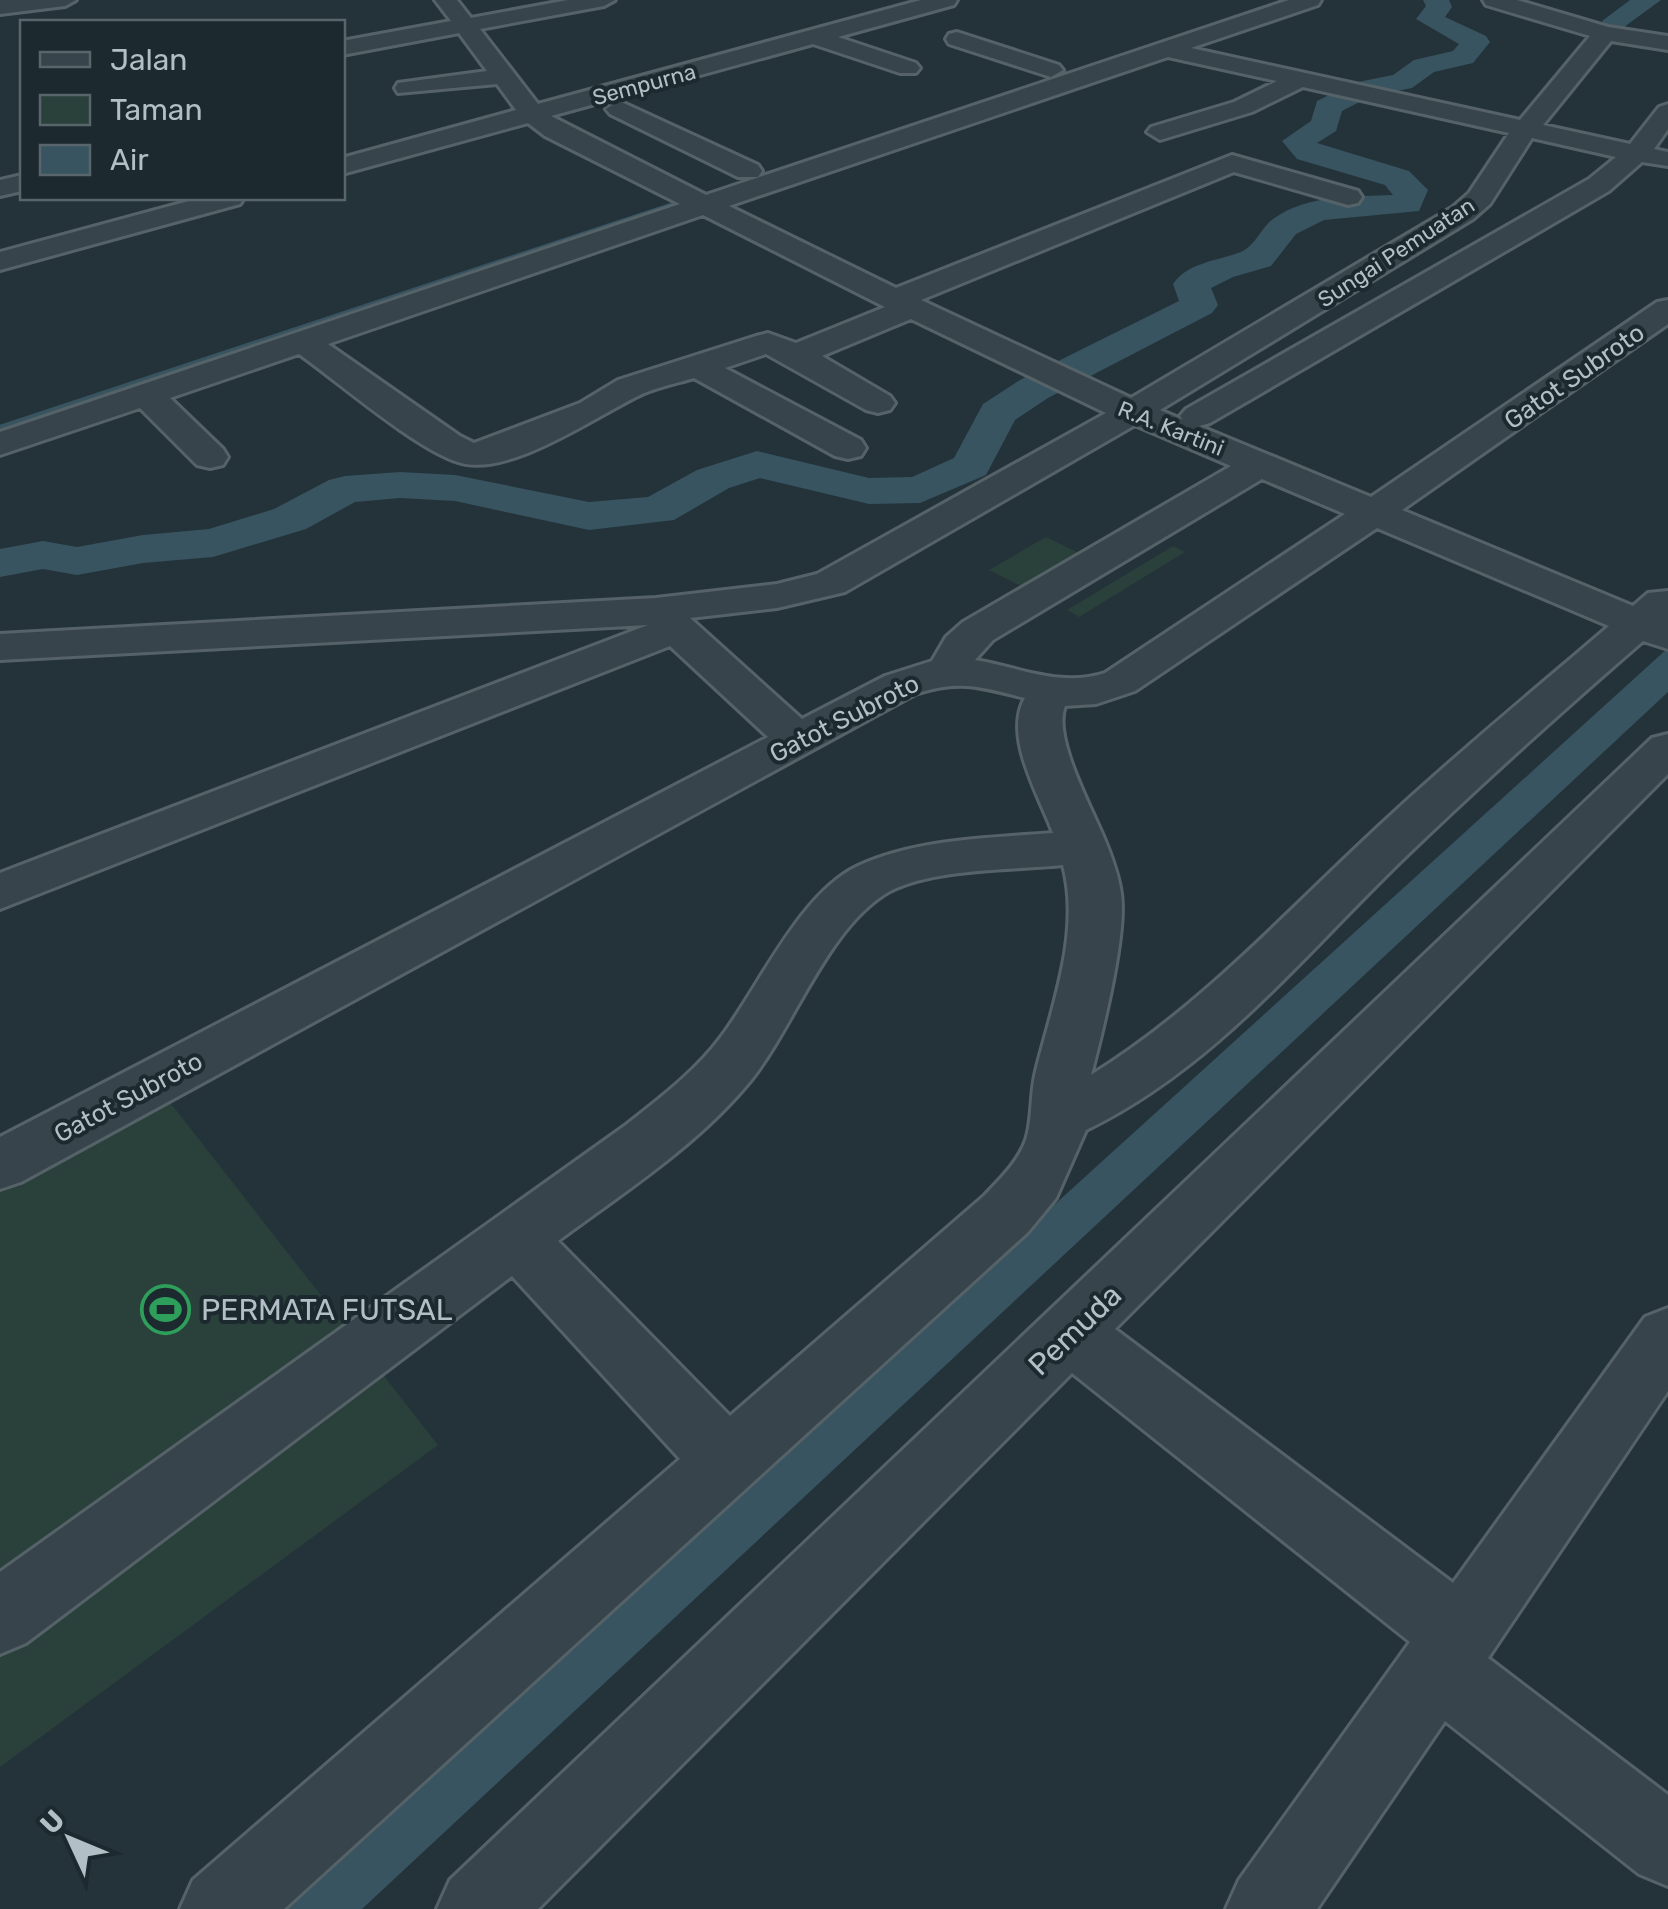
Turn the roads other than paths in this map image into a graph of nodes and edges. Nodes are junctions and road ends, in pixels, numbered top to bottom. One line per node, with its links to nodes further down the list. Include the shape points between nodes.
1 (65, 0): 7 (street)
2 (446, 0): 13 (street)
3 (604, 0): 13 (street)
4 (859, 0): 11 (street)
5 (946, 0): 15 (street, Sempurna)
6 (1310, 0): 18 (street)
7 (31, 2): 10 (street)
8 (1251, 3): 18 (street)
9 (1529, 4): 12 (street); 14 (street)
10 (0, 6)
11 (830, 8)
12 (1492, 11)
13 (470, 28): 19 (street); 22 (street)
14 (1615, 34): 17 (street); 28 (street, Sungai Pemuatan)
15 (816, 37): 20 (street); 27 (street, Sempurna)
16 (956, 38): 21 (street)
17 (1668, 43)
18 (1152, 45): 21 (street); 23 (street); 37 (street)
19 (345, 48)
20 (908, 68)
21 (1051, 70): 35 (street)
22 (505, 76): 24 (street); 27 (street)
23 (1301, 79): 28 (street); 29 (street, via 1244,106)
24 (407, 88)
25 (619, 109): 35 (street)
26 (1668, 112): 31 (street)
27 (531, 113): 30 (street, Sempurna); 37 (street, R.A. Kartini, via 554,131)
28 (1526, 130): 31 (street); 48 (street, Sungai Pemuatan, via 1463,213)
29 (1160, 132)
30 (427, 143): 33 (street, Sempurna); 34 (street)
31 (1637, 152): 32 (street); 49 (street, via 1599,185)
32 (1668, 160)
33 (345, 165)
34 (460, 165)
35 (748, 170): 37 (street)
36 (1348, 197): 40 (street, via 1232,164)
37 (693, 198): 40 (street, R.A. Kartini); 42 (street); 45 (street)
38 (223, 200): 39 (street)
39 (0, 261)
40 (902, 304): 43 (street); 48 (street, R.A. Kartini)
41 (1668, 309): 54 (street, Gatot Subroto)
42 (304, 342): 44 (street, via 470,454 508,446 623,390); 46 (street)
43 (796, 355): 44 (street, via 768,344); 47 (street)
44 (699, 367): 51 (street)
45 (72, 390)
46 (147, 395): 50 (street); 52 (street)
47 (878, 402)
48 (1133, 412): 49 (street, R.A. Kartini); 55 (street, Sungai Pemuatan, via 832,584)
49 (1175, 430): 53 (street, R.A. Kartini)
50 (0, 444)
51 (848, 448)
52 (210, 457)
53 (1261, 464): 54 (street, R.A. Kartini); 58 (street, via 978,630)
54 (1377, 511): 56 (street, R.A. Kartini); 59 (street, Gatot Subroto, via 1120,682 1099,692)
55 (665, 620): 57 (street); 60 (street); 63 (street)
56 (1656, 621): 64 (street, via 1386,848 1178,1042 1104,1097)
57 (0, 648)
58 (948, 671): 59 (street, Gatot Subroto); 60 (street, Gatot Subroto, via 900,685)
59 (1050, 693): 62 (street, via 1040,711 1041,738)
60 (798, 740): 65 (street, Gatot Subroto)
61 (1668, 748): 67 (street, Pemuda)
62 (1083, 846): 64 (street, via 1096,911); 66 (street, via 901,868 870,880 842,903 740,1053 699,1098)
63 (0, 892)
64 (1057, 1118): 69 (street, via 1056,1139 1036,1181 1006,1214)
65 (0, 1165)
66 (515, 1238): 69 (street); 70 (street)
67 (1072, 1334): 71 (street); 74 (street, Pemuda)
68 (1668, 1337): 71 (street)
69 (728, 1461): 73 (street)
70 (0, 1617)
71 (1448, 1651): 72 (street); 75 (street)
72 (1668, 1846)
73 (222, 1909)
74 (479, 1909)
75 (1268, 1909)

